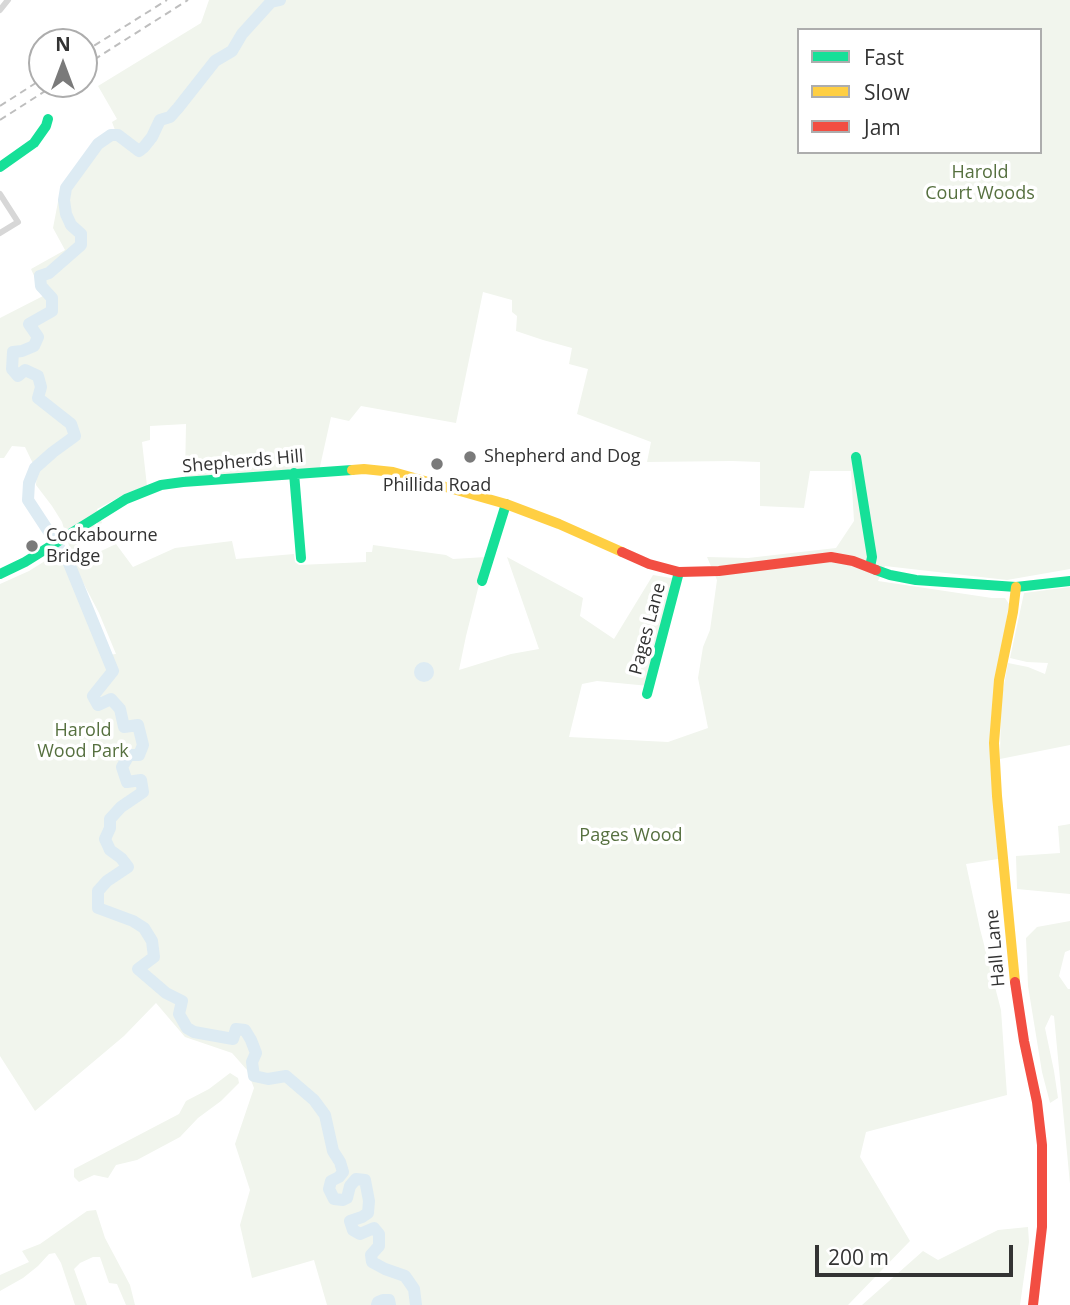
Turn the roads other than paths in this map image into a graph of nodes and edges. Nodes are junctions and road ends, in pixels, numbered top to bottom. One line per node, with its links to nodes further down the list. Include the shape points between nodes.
1 (8, 0): 2 (street)
2 (0, 10)
3 (48, 119): 4 (street, via 34,143)
4 (0, 167)
5 (0, 194): 6 (street, via 18,222)
6 (0, 233)
7 (856, 457): 11 (street)
8 (294, 473): 9 (street, Shepherds Hill, via 379,470); 10 (street); 12 (street, Shepherds Hill, via 161,485 126,499)
9 (506, 504): 13 (street, Shepherds Hill, via 649,564); 14 (street)
10 (301, 558)
11 (871, 562): 13 (street, Shepherds Hill, via 831,557); 16 (street, Shepherds Hill, via 890,575 916,580)
12 (1, 572)
13 (679, 572): 17 (street, Pages Lane)
14 (482, 581)
15 (1070, 581): 16 (street, Shepherds Hill)
16 (1016, 587): 18 (street, Hall Lane, via 999,680 994,743 1016,994 1042,1145 1042,1227)
17 (647, 694)
18 (1033, 1305)

